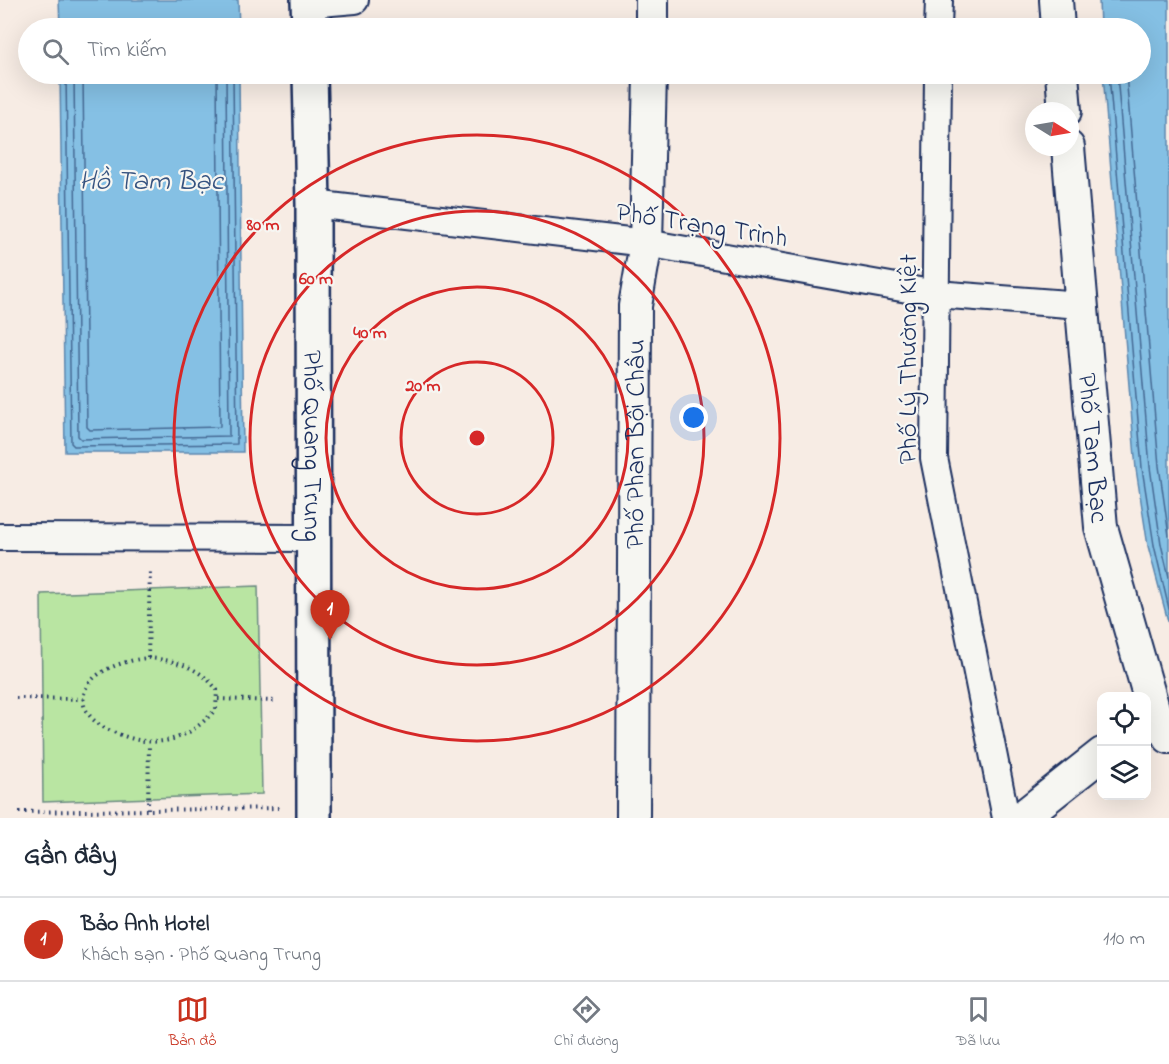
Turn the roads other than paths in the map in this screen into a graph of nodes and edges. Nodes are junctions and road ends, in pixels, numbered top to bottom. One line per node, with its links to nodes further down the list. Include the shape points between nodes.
1 (355, 0): 5 (street)
2 (652, 0): 6 (street)
3 (939, 0): 7 (street)
4 (1056, 0): 8 (street)
5 (308, 11)
6 (652, 18)
7 (938, 18)
8 (1057, 18)
9 (310, 84): 15 (main road, Phố Quang Trung)
10 (650, 84): 16 (street, Phố Phan Bội Châu)
11 (938, 84): 17 (street, Phố Lý Thường Kiệt)
12 (1063, 84): 13 (street)
13 (1064, 102)
14 (1069, 156): 18 (street, Phố Tam Bạc)
15 (313, 204): 16 (street, Phố Trạng Trình); 20 (main road, Phố Quang Trung)
16 (646, 243): 17 (street, Phố Trạng Trình); 24 (street, Phố Phan Bội Châu, via 635,306)
17 (936, 294): 18 (street, Phố Trạng Trình); 25 (street, Phố Lý Thường Kiệt, via 934,458)
18 (1081, 305): 21 (street, Phố Tam Bạc, via 1101,527)
19 (0, 537): 20 (street)
20 (314, 538): 23 (main road, Phố Quang Trung)
21 (1157, 722)
22 (1097, 757): 26 (street)
23 (314, 818)
24 (633, 818)
25 (1006, 818)
26 (1021, 818)

